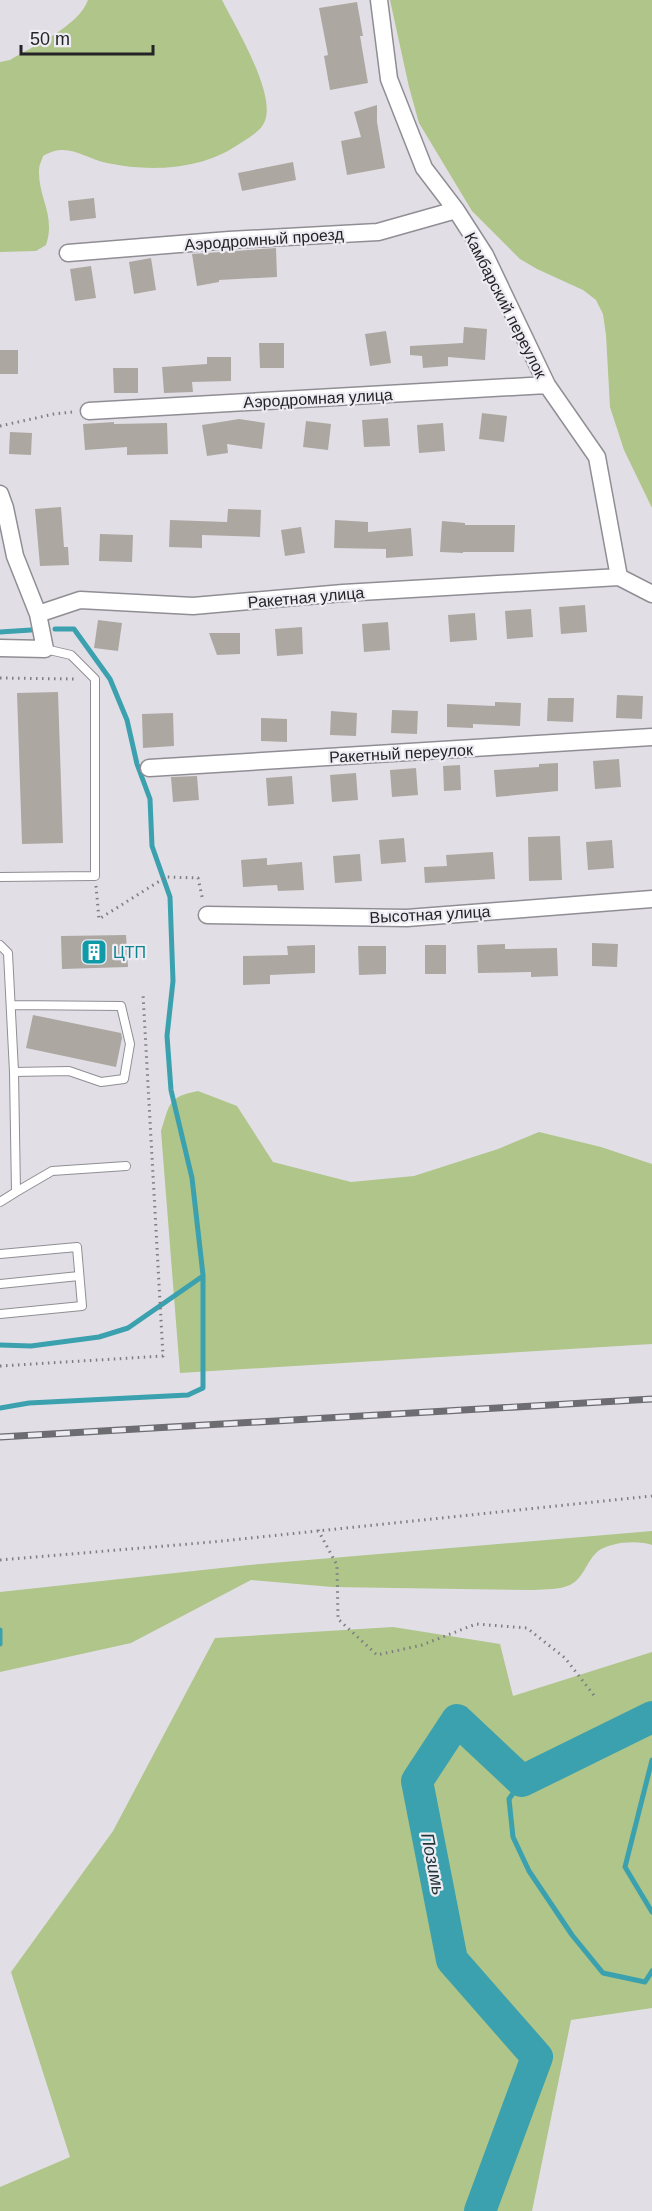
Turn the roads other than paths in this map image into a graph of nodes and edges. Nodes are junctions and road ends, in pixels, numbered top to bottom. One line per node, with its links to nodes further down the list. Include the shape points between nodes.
1 (380, 0): 2 (street, Камбарский переулок, via 388,79 424,168)
2 (456, 210): 3 (street, Аэродромный проезд, via 378,232); 4 (street, Камбарский переулок, via 485,255)
3 (68, 253)
4 (547, 385): 5 (street, Аэродромная улица); 7 (street, Камбарский переулок, via 597,457)
5 (89, 411)
6 (0, 494): 9 (street, via 15,556)
7 (619, 577): 8 (street); 9 (street, Ракетная улица, via 193,606 80,600)
8 (652, 594)
9 (38, 614): 11 (street)
10 (0, 648): 11 (street)
11 (45, 649): 14 (lane, via 72,655 95,679 95,876)
12 (652, 737): 13 (street, Ракетный переулок)
13 (149, 768)
14 (0, 878)
15 (652, 899): 16 (street, Высотная улица, via 407,918)
16 (207, 915)
17 (0, 945): 18 (lane, via 8,952)
18 (11, 1005): 19 (lane); 19 (lane, via 121,1006 130,1044 124,1079 101,1082 69,1071)
19 (14, 1072): 21 (lane)
20 (126, 1166): 21 (lane, via 52,1171)
21 (16, 1192): 22 (lane)
22 (0, 1202)
23 (0, 1254): 24 (lane, via 77,1247)
24 (80, 1276): 25 (lane); 26 (lane, via 82,1306)
25 (0, 1284)
26 (0, 1314)

